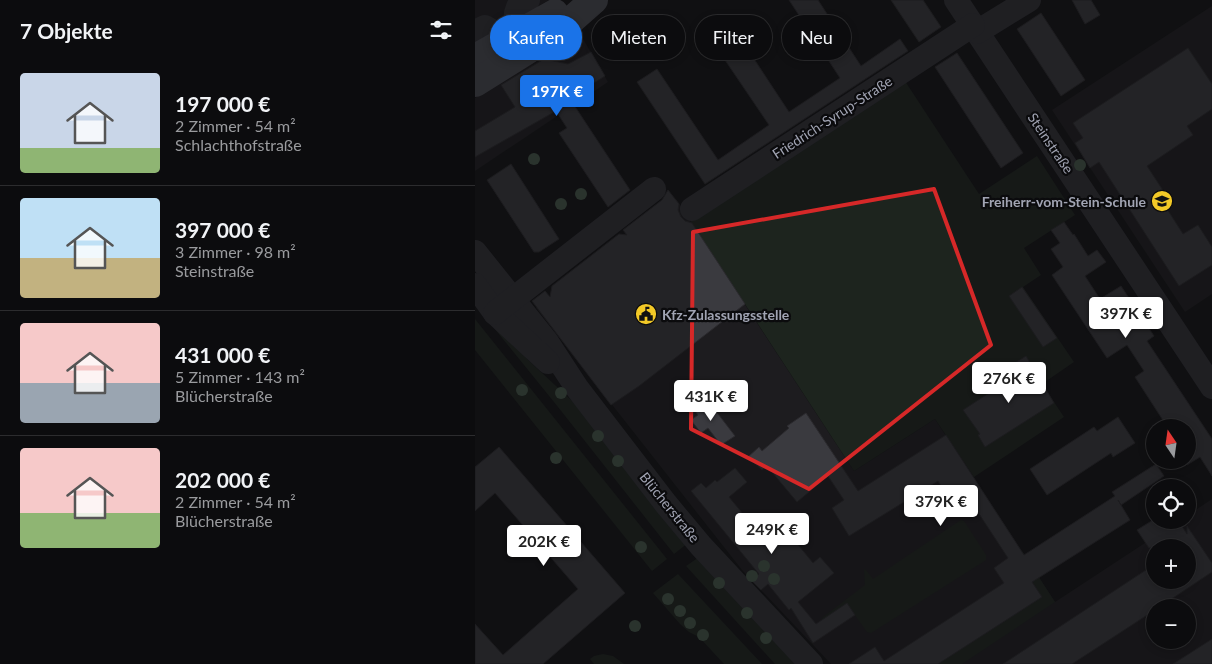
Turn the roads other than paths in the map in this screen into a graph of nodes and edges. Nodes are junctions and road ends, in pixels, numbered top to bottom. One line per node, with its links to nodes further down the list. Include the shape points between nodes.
1 (956, 0): 5 (street, Steinstraße)
2 (1029, 0): 5 (street, Friedrich-Syrup-Straße)
3 (592, 1): 4 (main road)
4 (550, 15)
5 (975, 28): 13 (street, Friedrich-Syrup-Straße); 17 (street, Steinstraße)
6 (490, 31): 7 (street, via 485,27)
7 (475, 32)
8 (490, 55): 9 (main road)
9 (475, 58)
10 (497, 60): 11 (main road)
11 (475, 84)
12 (654, 189): 16 (street)
13 (692, 209)
14 (475, 252): 16 (street, Blücherstraße)
15 (475, 285): 16 (street, Blücherstraße)
16 (504, 306): 18 (street, Blücherstraße, via 547,342 577,388 666,504)
17 (1212, 387)
18 (811, 664)

